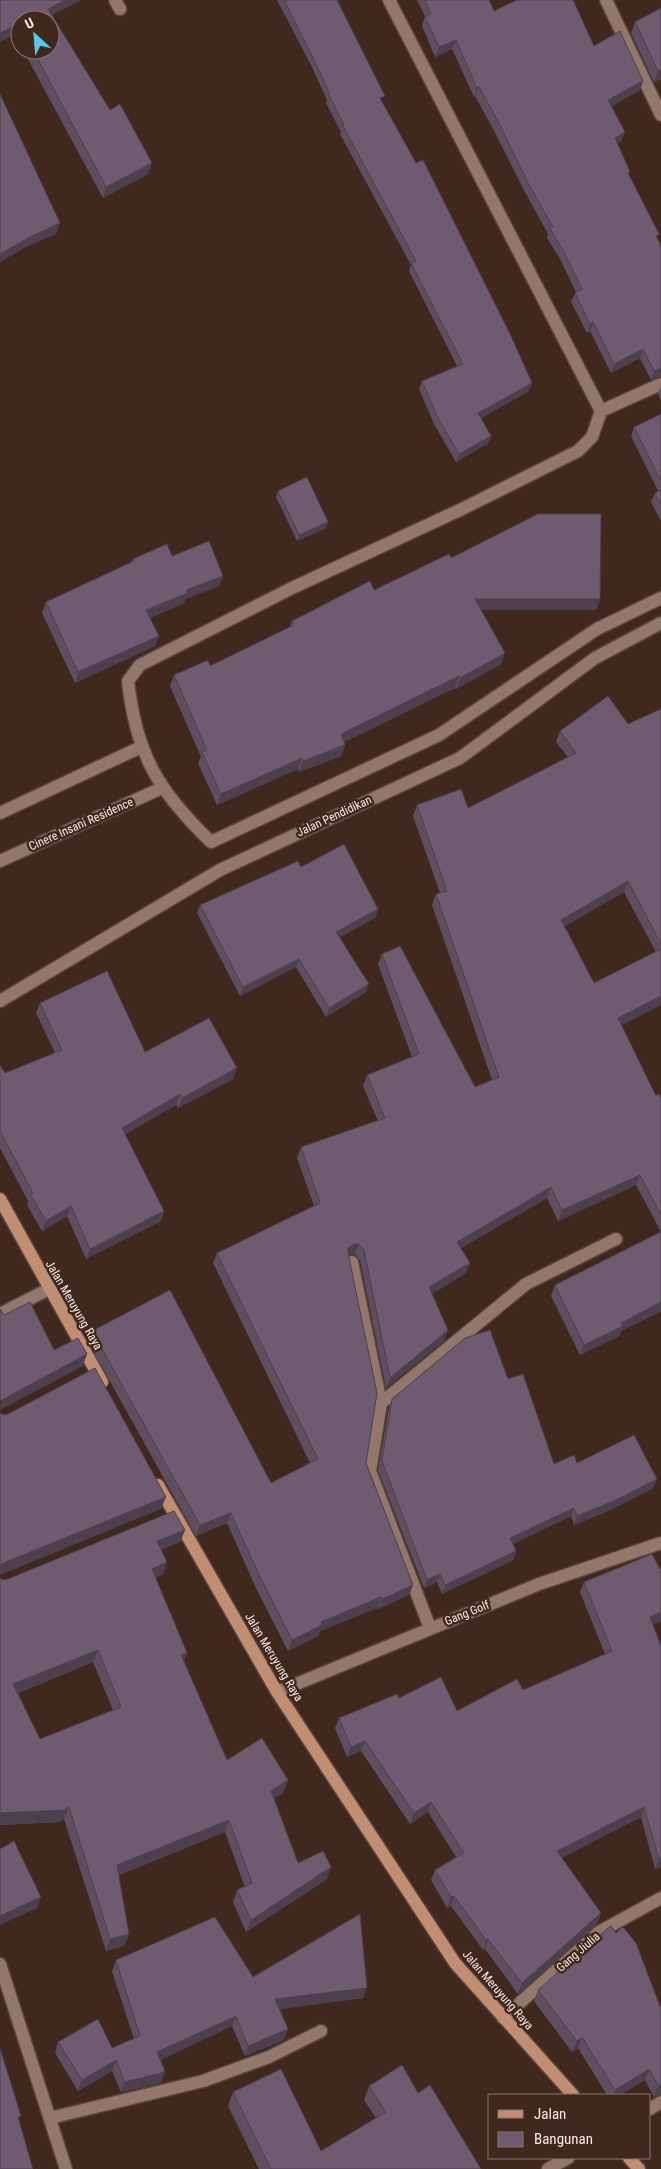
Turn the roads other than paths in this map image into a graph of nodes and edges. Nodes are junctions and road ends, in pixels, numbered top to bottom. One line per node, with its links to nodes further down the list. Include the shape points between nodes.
1 (389, 0): 5 (street)
2 (606, 0): 3 (street)
3 (661, 115)
4 (661, 384): 5 (street)
5 (601, 411): 8 (street, via 592,437 578,451 140,665 128,680)
6 (661, 598): 9 (street, via 598,629 439,735 211,842)
7 (661, 623): 12 (street, Jalan Pendidikan, via 595,658 460,758 220,870)
8 (141, 747): 9 (street); 10 (street)
9 (162, 788): 11 (street, Cinere Insani Residence)
10 (0, 813)
11 (0, 861)
12 (0, 1001)
13 (0, 1199): 16 (main road, Jalan Meruyung Raya)
14 (616, 1239): 19 (street, via 526,1284)
15 (352, 1262): 19 (street)
16 (49, 1289): 17 (street); 18 (main road, Jalan Meruyung Raya, via 91,1372)
17 (0, 1314)
18 (109, 1394)
19 (381, 1403): 22 (street, via 370,1471)
20 (150, 1470): 23 (main road, Jalan Meruyung Raya, via 169,1514)
21 (655, 1549): 22 (street, Gang Golf, via 539,1584)
22 (430, 1628): 23 (street, Gang Golf)
23 (277, 1692): 26 (main road, Jalan Meruyung Raya, via 456,1963)
24 (661, 1898): 26 (street, Gang Jiulia, via 599,1932)
25 (0, 1964): 29 (street)
26 (503, 2018): 28 (main road, Jalan Meruyung Raya)
27 (321, 2030): 29 (street, via 269,2057 203,2081)
28 (572, 2094)
29 (50, 2118): 32 (street)
30 (566, 2159): 33 (street)
31 (630, 2159): 34 (main road)
32 (66, 2169)
33 (548, 2169)
34 (639, 2169)

